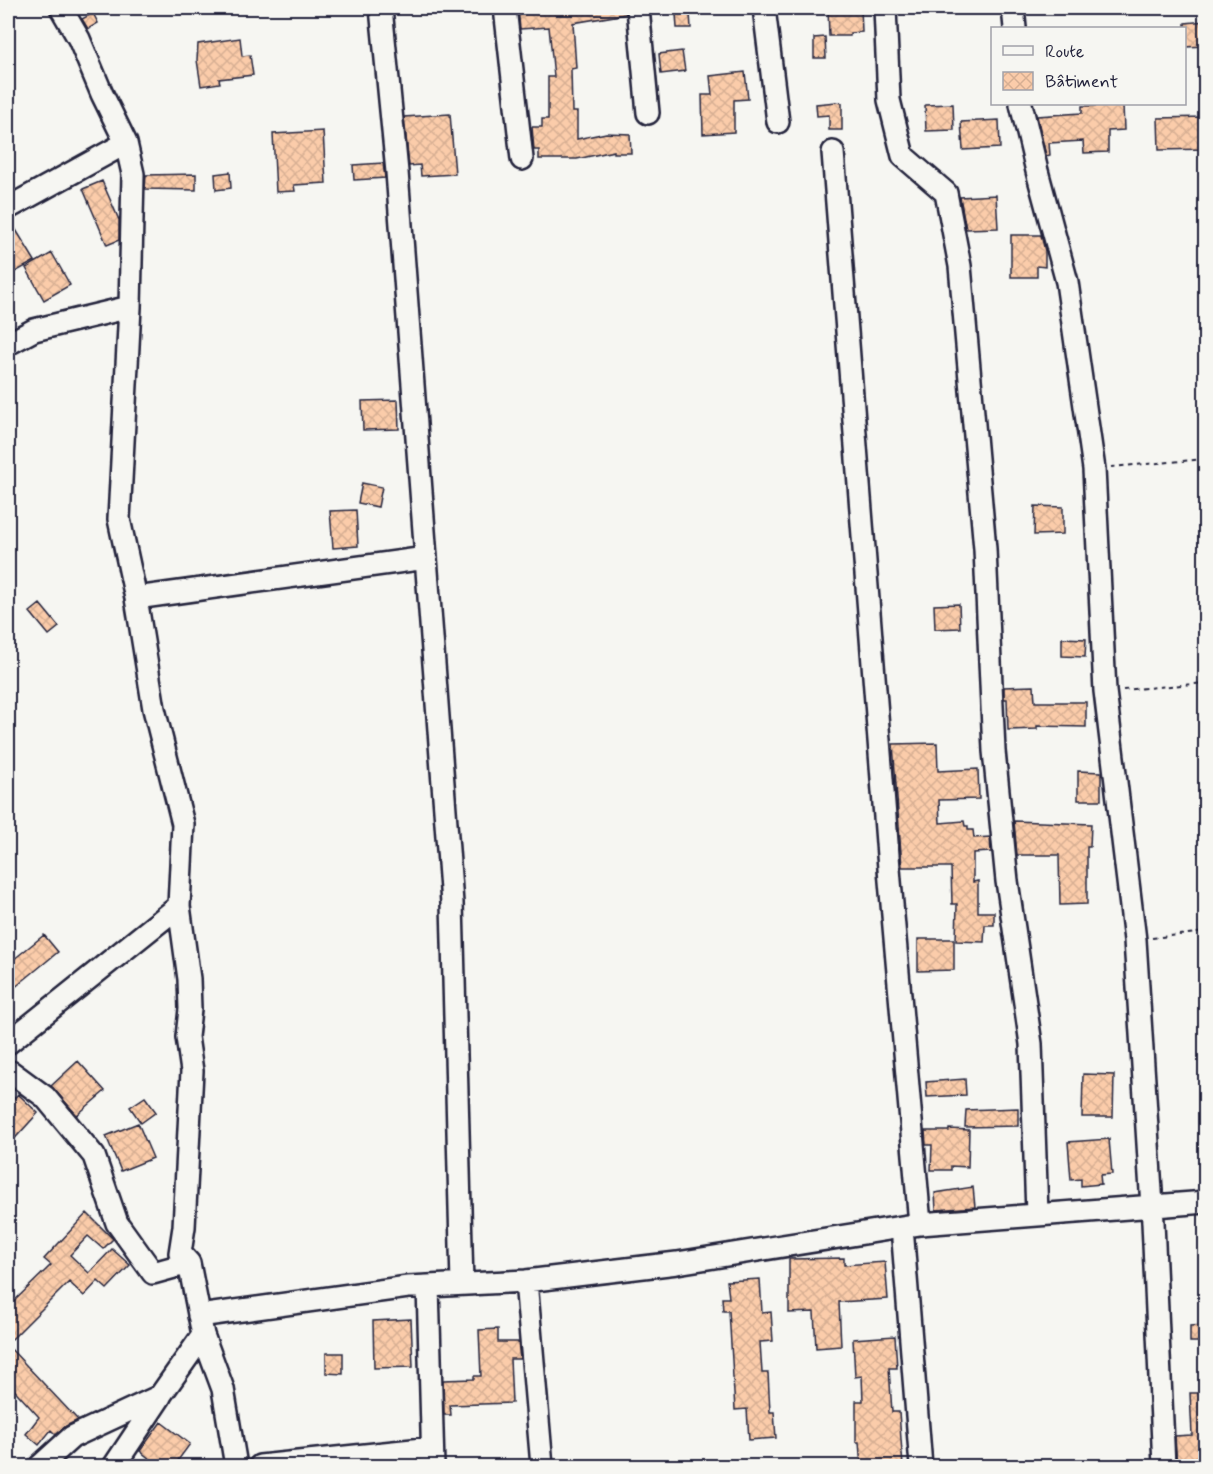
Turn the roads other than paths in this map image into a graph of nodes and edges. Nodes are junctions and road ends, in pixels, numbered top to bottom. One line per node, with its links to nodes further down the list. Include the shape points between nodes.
1 (61, 8): 12 (street)
2 (381, 8): 18 (street)
3 (505, 8): 14 (street)
4 (638, 8): 10 (street)
5 (764, 8): 11 (street)
6 (885, 8): 25 (street, via 889,100 903,156 946,193 960,266 985,549 994,751 1007,881 1031,1044)
7 (1013, 8): 8 (street)
8 (1015, 27)
9 (1021, 105): 24 (street, via 1067,282 1094,469 1105,691 1135,940)
10 (648, 113)
11 (778, 122)
12 (126, 143): 15 (street); 16 (street, via 133,174)
13 (832, 152): 26 (street, via 890,881)
14 (522, 159)
15 (8, 208)
16 (130, 307): 17 (street, via 34,330); 19 (street, via 119,519)
17 (8, 344)
18 (426, 558): 19 (street); 29 (street, via 452,903)
19 (136, 598): 20 (street, via 154,709 183,824)
20 (179, 906): 21 (street); 27 (street, via 189,979 187,1037 192,1071 180,1253)
21 (8, 1043)
22 (8, 1072): 27 (street, via 45,1097 94,1156 117,1223 153,1273)
23 (1206, 1202): 24 (street)
24 (1152, 1205): 25 (street); 40 (street)
25 (1037, 1214): 26 (street)
26 (911, 1225): 28 (street, via 677,1263); 39 (street)
27 (189, 1263): 31 (street)
28 (526, 1281): 29 (street); 38 (street)
29 (462, 1284): 30 (street)
30 (428, 1286): 31 (street); 33 (street)
31 (201, 1326): 32 (street); 36 (street, via 223,1389)
32 (160, 1396): 34 (street, via 72,1437); 35 (street)
33 (433, 1457): 37 (street)
34 (40, 1467)
35 (114, 1467)
36 (236, 1467)
37 (260, 1467)
38 (542, 1467)
39 (921, 1467)
40 (1164, 1467)

